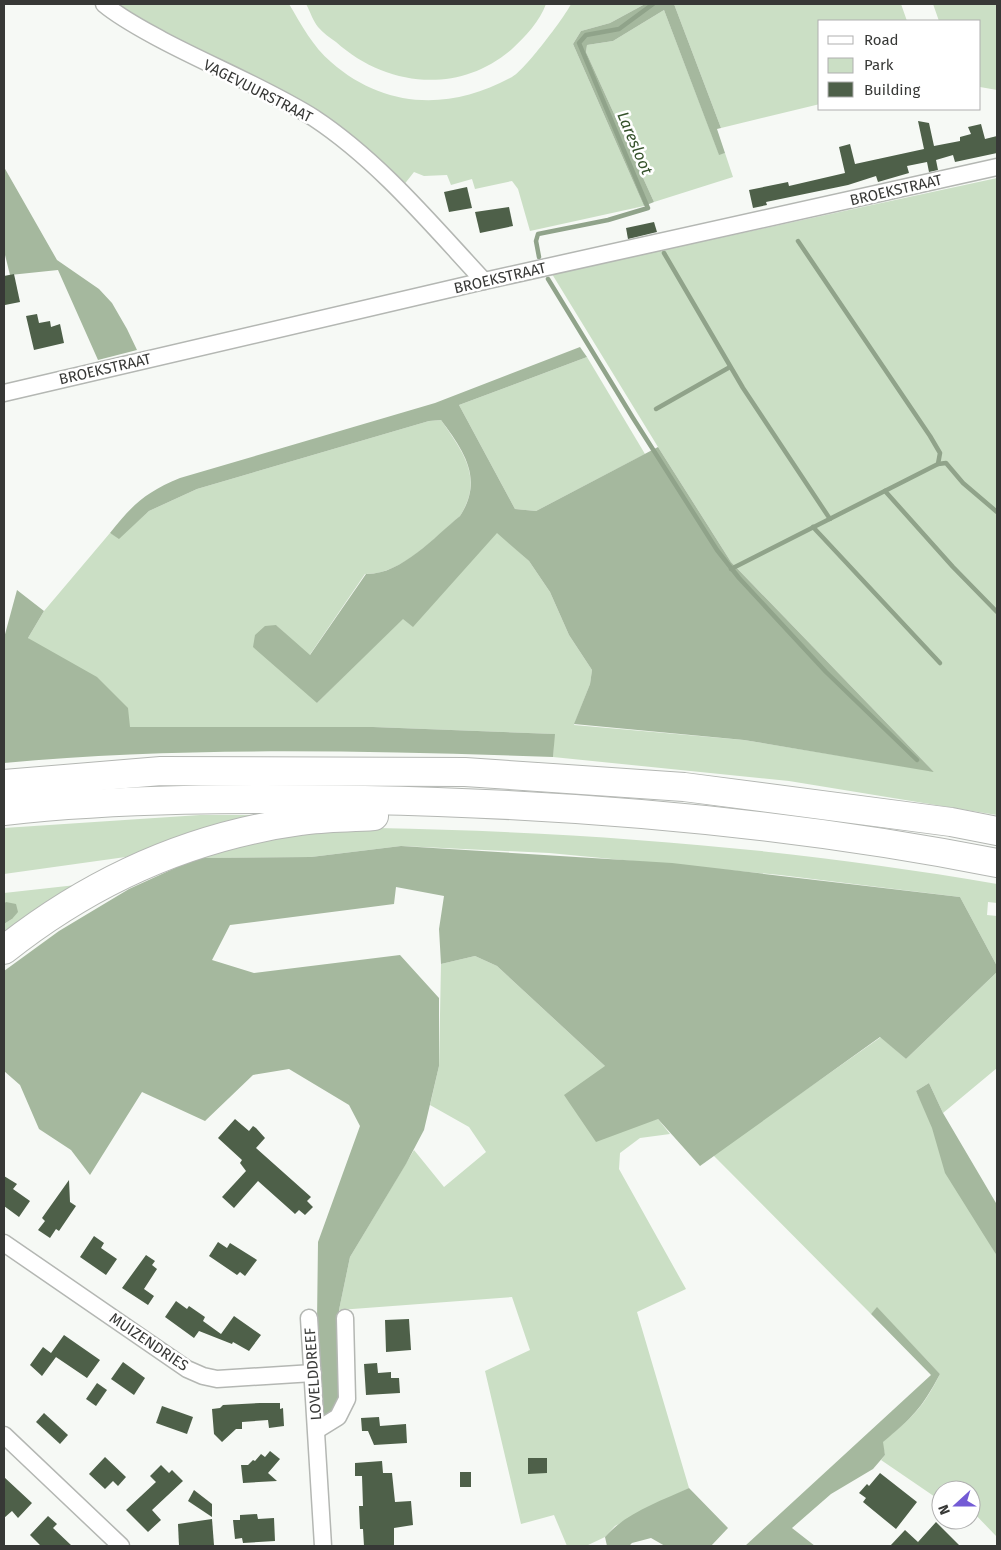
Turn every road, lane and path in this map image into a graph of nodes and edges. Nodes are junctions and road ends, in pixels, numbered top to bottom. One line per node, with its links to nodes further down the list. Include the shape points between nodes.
1 (104, 4): 3 (street, VAGEVUURSTRAAT, via 119,16 294,107 326,127 375,168)
2 (997, 167): 3 (street, BROEKSTRAAT)
3 (484, 281): 4 (street, BROEKSTRAAT)
4 (4, 393)
5 (4, 784): 8 (highway, via 161,771 465,772 684,787 951,822)
6 (431, 801): 7 (highway, via 241,798); 9 (highway, via 683,817 812,832); 10 (highway, via 392,815 303,820 209,840 146,863 102,884 64,906)
7 (4, 812)
8 (997, 831)
9 (997, 863)
10 (4, 950)
11 (4, 1242): 14 (street, MUIZENDRIES, via 187,1369 203,1376 217,1379)
12 (309, 1318): 14 (street, LOVELDDREEF)
13 (345, 1318): 15 (street, LOVELDDREEF, via 346,1399 338,1417)
14 (313, 1373): 15 (street, LOVELDDREEF)
15 (317, 1430): 18 (street, LOVELDDREEF)
16 (4, 1435): 17 (street)
17 (121, 1546)
18 (323, 1546)

